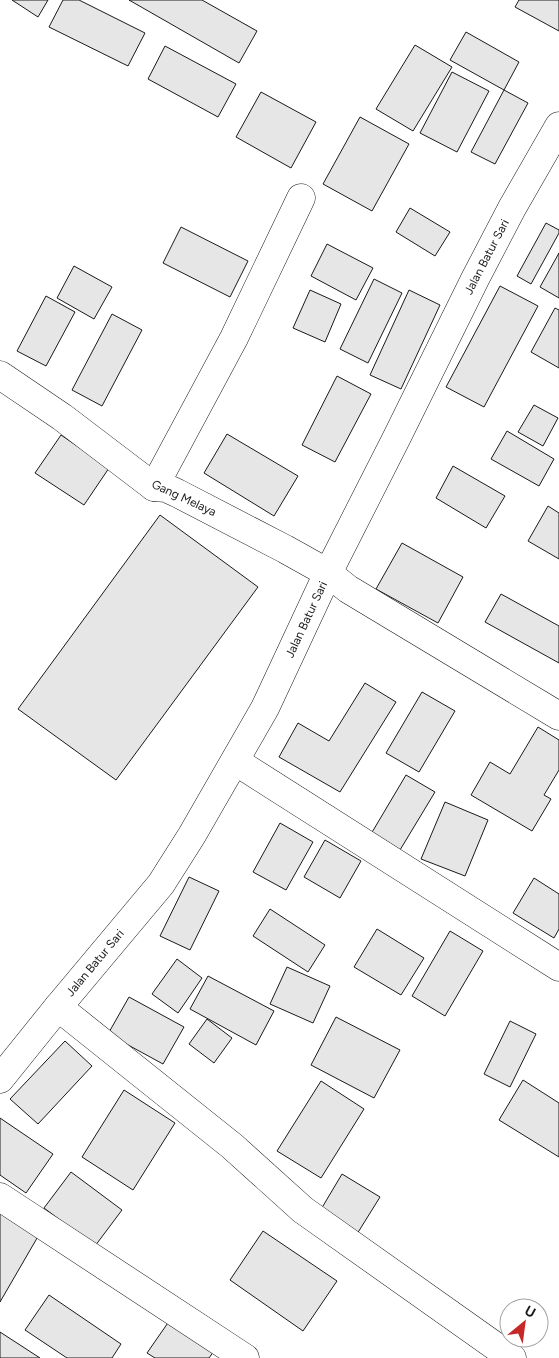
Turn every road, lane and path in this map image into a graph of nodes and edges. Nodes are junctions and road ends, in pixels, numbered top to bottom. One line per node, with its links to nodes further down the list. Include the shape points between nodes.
1 (559, 126): 5 (street, Jalan Batur Sari, via 507,217)
2 (301, 198): 4 (street, via 234,338)
3 (0, 375): 4 (street, Gang Melaya)
4 (154, 486): 5 (street, Gang Melaya, via 177,493)
5 (328, 573): 6 (street, Gang Melaya, via 348,589); 7 (street, Jalan Batur Sari, via 265,708)
6 (559, 716)
7 (234, 761): 8 (street); 9 (street, Jalan Batur Sari, via 161,884)
8 (559, 966)
9 (58, 1007): 10 (street, Jalan Batur Sari); 13 (street, via 232,1146 303,1210)
10 (0, 1079)
11 (0, 1197): 12 (street)
12 (245, 1358)
13 (512, 1358)

